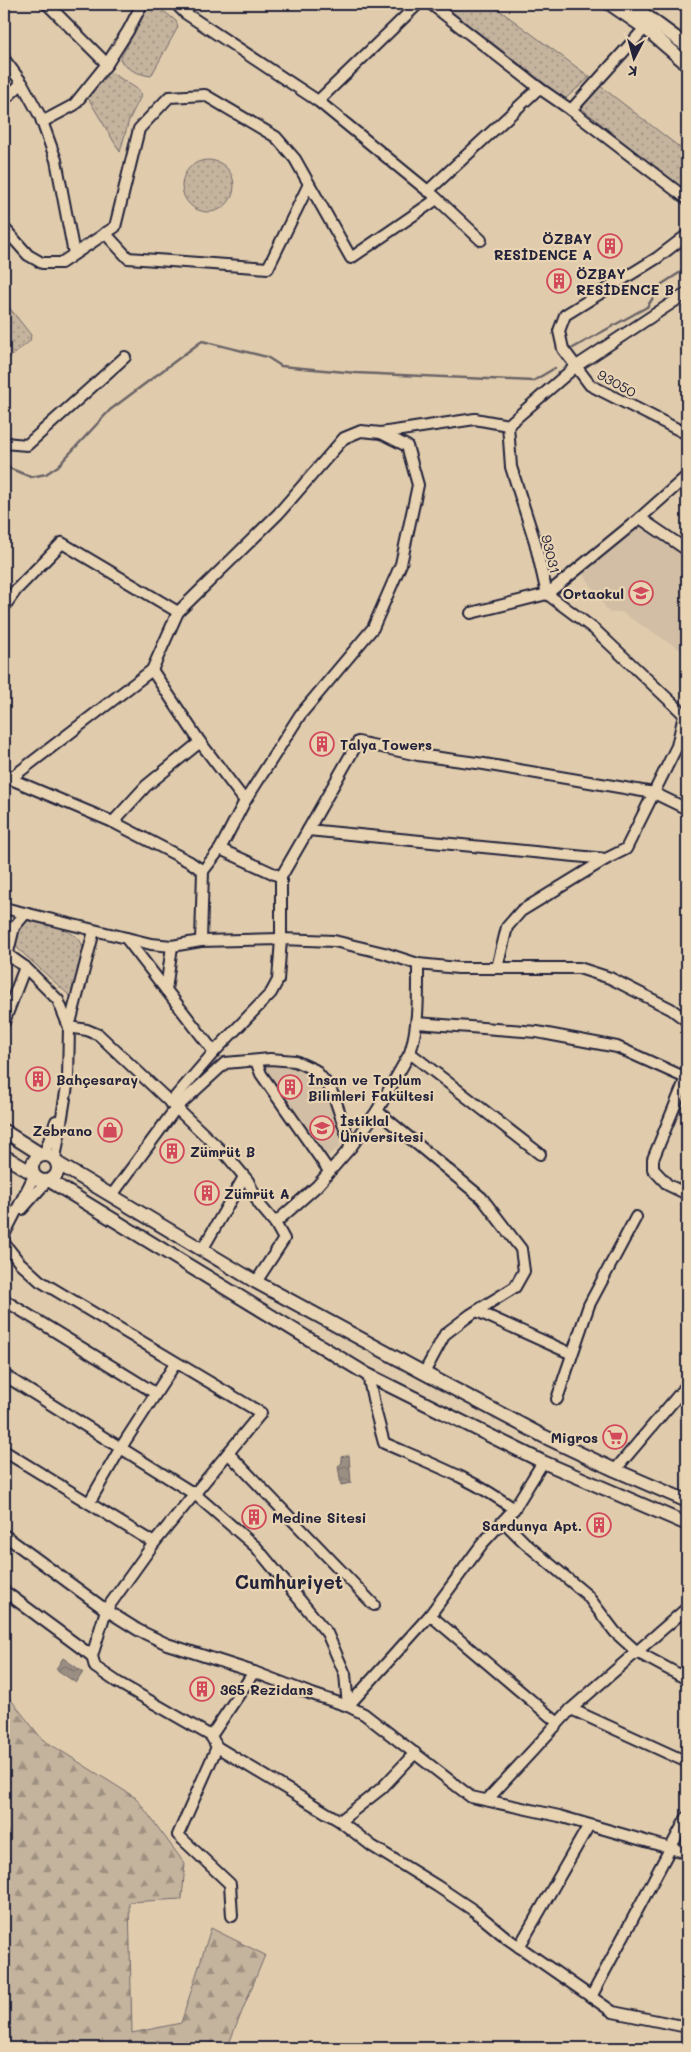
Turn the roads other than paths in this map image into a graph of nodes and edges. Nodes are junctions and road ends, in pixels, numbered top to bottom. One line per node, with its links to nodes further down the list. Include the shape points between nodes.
1 (47, 4): 11 (street)
2 (142, 4): 11 (street)
3 (176, 4): 16 (street)
4 (418, 4): 16 (street)
5 (431, 4): 14 (street)
6 (610, 4): 8 (main road)
7 (630, 4): 9 (main road)
8 (646, 28): 12 (main road); 17 (street)
9 (687, 46)
10 (4, 60): 13 (street)
11 (107, 64): 18 (street, via 74,105)
12 (687, 64)
13 (22, 83): 15 (street); 18 (street)
14 (538, 88): 17 (street); 20 (street)
15 (4, 100)
16 (318, 100): 20 (street)
17 (571, 110): 22 (street)
18 (42, 122): 27 (street, via 56,160)
19 (309, 184): 21 (street, via 351,258); 24 (street, via 268,268 128,258); 24 (street, via 295,159 276,137 205,95 169,97 139,128 115,227)
20 (428, 191): 21 (street)
21 (437, 199): 26 (street)
22 (687, 199)
23 (4, 228): 27 (street, via 28,255 42,263 61,263)
24 (105, 233): 27 (street)
25 (687, 235): 30 (street, 93050, via 657,258 565,315 559,331 562,349)
26 (481, 240)
27 (74, 254)
28 (687, 293): 30 (street)
29 (125, 358): 34 (street, via 26,445)
30 (575, 367): 31 (street); 33 (street, 93050, via 590,385)
31 (508, 425): 32 (street, via 474,419); 38 (street, 93031, via 511,467 535,542)
32 (381, 433): 40 (street, via 362,432 344,438 278,514); 47 (street, via 407,446 418,485 401,564 373,628 300,715)
33 (687, 434)
34 (4, 443)
35 (687, 476): 36 (street)
36 (640, 518): 37 (street); 38 (street)
37 (687, 550)
38 (547, 594): 41 (street); 43 (street, 93031, via 594,629)
39 (4, 607): 40 (street, via 16,590 62,543)
40 (178, 612): 42 (street)
41 (471, 612)
42 (152, 670): 44 (street); 45 (street)
43 (686, 716): 46 (street, via 677,746)
44 (200, 742): 47 (street); 49 (street, via 146,786)
45 (7, 778): 49 (street)
46 (654, 793): 48 (street); 50 (street, via 418,755 358,742); 52 (street, via 626,849)
47 (245, 801): 51 (street)
48 (687, 809)
49 (113, 822): 53 (street)
50 (308, 830): 52 (street); 54 (street)
51 (220, 850): 53 (street); 54 (street)
52 (606, 859): 65 (street, via 521,911 506,927)
53 (203, 872): 60 (street)
54 (281, 877): 59 (street)
55 (4, 908): 56 (street)
56 (25, 914): 57 (street); 62 (street, via 14,927)
57 (94, 931): 58 (street); 70 (street)
58 (126, 938): 61 (street); 66 (street)
59 (281, 939): 60 (street); 63 (street, via 334,941); 71 (street, via 278,980 271,993)
60 (201, 941): 61 (street)
61 (172, 946): 66 (street)
62 (6, 954): 64 (street)
63 (418, 964): 65 (street); 69 (street)
64 (25, 967): 68 (street); 70 (street, via 58,1000)
65 (497, 968): 67 (street, via 580,968 610,978 671,1009)
66 (166, 990): 71 (street)
67 (687, 1021)
68 (4, 1022)
69 (417, 1023): 72 (street); 74 (street, via 537,1032 617,1047)
70 (69, 1027): 75 (street, via 99,1035); 81 (street, via 68,1080)
71 (214, 1052): 75 (street)
72 (410, 1054): 76 (street); 79 (street)
73 (256, 1060): 75 (street, via 225,1063); 78 (street, via 295,1061 314,1070 335,1099); 82 (street, via 261,1074)
74 (687, 1077): 85 (street, via 653,1159 653,1169 668,1185)
75 (173, 1106): 83 (street, via 228,1157); 86 (street)
76 (377, 1111): 78 (street); 94 (street, via 482,1198 522,1249 524,1271 515,1287)
77 (4, 1131): 81 (main road)
78 (351, 1147): 82 (street)
79 (540, 1154)
80 (4, 1156): 84 (main road)
81 (50, 1158): 84 (main road, via 58,1171); 84 (main road, via 34,1160 31,1168); 86 (main road)
82 (329, 1171): 88 (street, via 317,1186)
83 (244, 1177): 88 (street, via 259,1204); 91 (street)
84 (40, 1178): 89 (street); 99 (main road)
85 (687, 1194)
86 (112, 1195): 91 (main road)
87 (636, 1217): 95 (street, via 589,1305)
88 (275, 1222): 92 (street, via 284,1239)
89 (6, 1230)
90 (4, 1243): 96 (street, via 40,1281)
91 (202, 1250): 92 (main road)
92 (256, 1282): 97 (main road)
93 (4, 1300): 101 (street)
94 (477, 1310): 95 (street); 97 (street, via 445,1334)
95 (572, 1354): 102 (street)
96 (175, 1364): 101 (street); 105 (street, via 261,1413)
97 (424, 1373): 107 (main road)
98 (4, 1375): 103 (street)
99 (368, 1375): 106 (main road); 111 (street, via 384,1443 467,1479)
100 (687, 1385): 107 (street)
101 (155, 1393): 103 (street)
102 (556, 1399)
103 (120, 1448): 108 (street); 110 (street)
104 (4, 1451): 110 (street)
105 (228, 1453): 108 (street); 117 (street)
106 (543, 1462): 111 (street); 113 (main road)
107 (615, 1470): 109 (main road)
108 (196, 1494): 115 (street); 125 (street, via 256,1547 327,1633 345,1674)
109 (687, 1501)
110 (89, 1503): 115 (street)
111 (514, 1509): 112 (street)
112 (503, 1521): 120 (street); 121 (street, via 586,1595 615,1632)
113 (687, 1524)
114 (4, 1534): 119 (street)
115 (154, 1543): 119 (street)
116 (4, 1590): 122 (street)
117 (374, 1604)
118 (687, 1608): 121 (street)
119 (106, 1610): 122 (street); 123 (street, via 167,1644)
120 (430, 1615): 125 (street); 127 (street)
121 (637, 1652): 124 (street); 126 (street)
122 (92, 1656): 128 (street, via 95,1666 116,1682)
123 (254, 1672): 125 (street); 128 (street)
124 (687, 1679)
125 (348, 1706): 130 (street)
126 (571, 1709): 127 (street); 131 (street)
127 (558, 1723): 132 (street)
128 (211, 1736): 129 (street)
129 (217, 1746): 134 (street); 138 (street, via 178,1836 230,1884)
130 (415, 1752): 132 (street, via 471,1797); 134 (street, via 382,1788)
131 (687, 1762)
132 (487, 1800): 135 (street)
133 (687, 1817): 136 (street)
134 (340, 1822): 139 (street, via 473,1910)
135 (589, 1825): 136 (street); 139 (street)
136 (672, 1848): 137 (street); 140 (street)
137 (687, 1853)
138 (232, 1916)
139 (519, 1947): 140 (street)
140 (591, 1996): 141 (street, via 613,2012)
141 (687, 2027)

